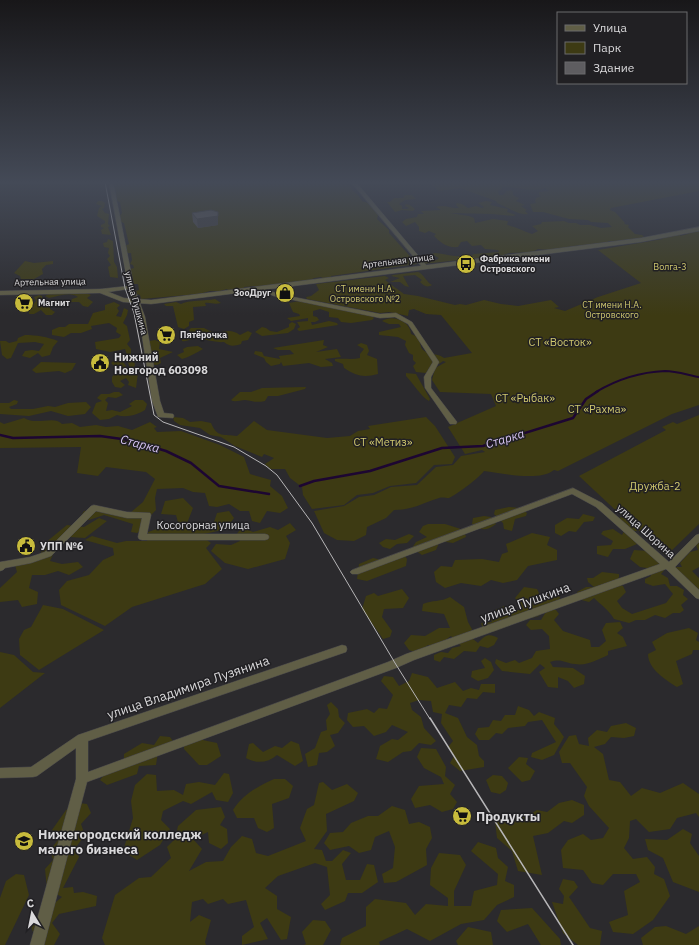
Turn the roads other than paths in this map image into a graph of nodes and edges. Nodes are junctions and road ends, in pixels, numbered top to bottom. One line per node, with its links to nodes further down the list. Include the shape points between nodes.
1 (119, 226): 5 (street, улица Пушкина)
2 (390, 226): 4 (street)
3 (699, 229): 4 (street, Артельная улица, via 641,240)
4 (425, 267): 6 (street, Артельная улица)
5 (131, 287): 7 (street); 9 (street, улица Пушкина)
6 (261, 289): 9 (street, Артельная улица); 11 (street, via 380,316 396,315 410,323 436,362 428,372 428,388)
7 (111, 292): 8 (street, Артельная улица, via 101,290); 9 (street, Артельная улица, via 124,300)
8 (0, 293)
9 (137, 302): 10 (street, улица Пушкина, via 159,410 161,415)
10 (170, 416)
11 (453, 422)
12 (265, 537): 15 (street, Косогорная улица, via 142,537 147,515 127,515 94,508 48,554 1,565)
13 (699, 538): 14 (street)
14 (668, 566): 16 (street, улица Шорина, via 599,505 573,491); 17 (street, улица Шорина); 21 (street, улица Пушкина, via 410,657)
15 (0, 568)
16 (355, 572)
17 (699, 596)
18 (342, 649): 19 (street, улица Владимира Лузянина)
19 (82, 738): 20 (street, улица Владимира Лузянина, via 33,772); 21 (street)
20 (0, 774)
21 (82, 779): 22 (street)
22 (37, 945)

